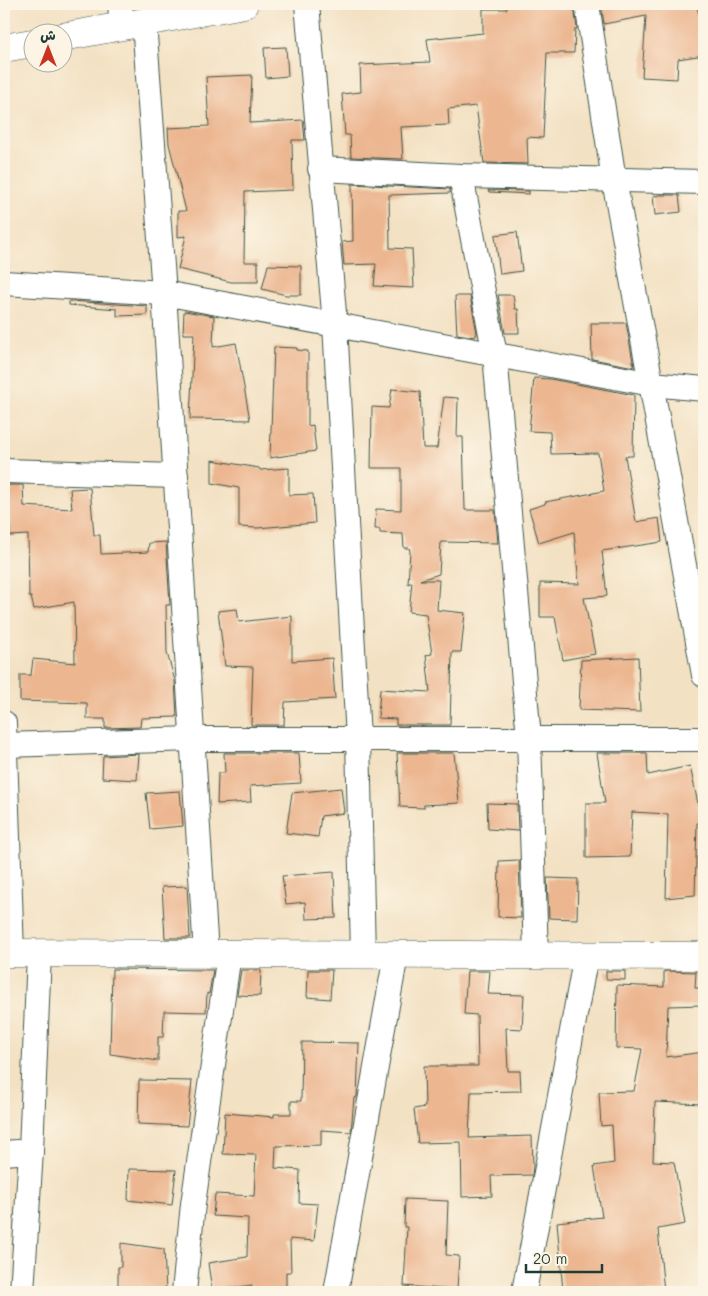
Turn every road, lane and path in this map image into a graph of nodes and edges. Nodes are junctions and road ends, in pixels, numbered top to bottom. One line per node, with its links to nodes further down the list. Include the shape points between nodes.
1 (244, 4): 4 (street)
2 (307, 4): 8 (street)
3 (586, 4): 10 (street)
4 (129, 17): 5 (street); 13 (street)
5 (72, 34)
6 (22, 45): 7 (street)
7 (4, 48)
8 (320, 169): 9 (street); 14 (street)
9 (462, 176): 10 (street); 15 (street)
10 (614, 180): 11 (street); 16 (street)
11 (704, 182)
12 (4, 283): 13 (street)
13 (164, 293): 14 (street); 19 (street)
14 (334, 324): 15 (street); 22 (street)
15 (495, 355): 16 (street); 23 (street)
16 (652, 384): 17 (street); 20 (street)
17 (704, 389)
18 (4, 471): 19 (street)
19 (176, 476): 24 (street)
20 (704, 675)
21 (4, 734): 24 (street); 26 (street)
22 (358, 738): 23 (street); 24 (street); 29 (street)
23 (529, 738): 25 (street); 31 (street)
24 (193, 739): 28 (street)
25 (704, 739)
26 (8, 953): 27 (street)
27 (39, 953): 28 (street); 34 (street)
28 (218, 954): 29 (street); 37 (street)
29 (363, 955): 30 (street)
30 (396, 955): 31 (street); 38 (street)
31 (536, 955): 32 (street)
32 (586, 955): 33 (street); 39 (street)
33 (704, 956)
34 (31, 1151): 35 (street); 36 (street)
35 (4, 1153)
36 (22, 1292)
37 (184, 1292)
38 (336, 1292)
39 (524, 1292)

